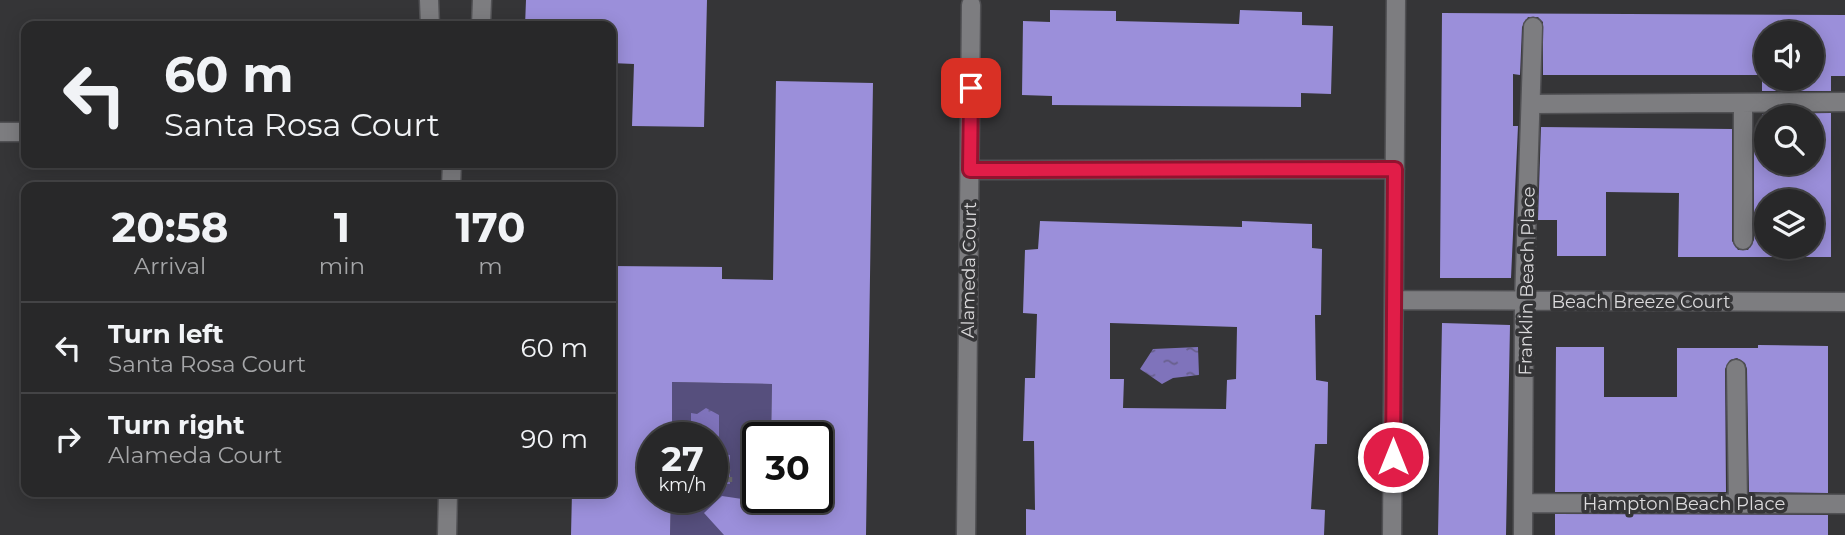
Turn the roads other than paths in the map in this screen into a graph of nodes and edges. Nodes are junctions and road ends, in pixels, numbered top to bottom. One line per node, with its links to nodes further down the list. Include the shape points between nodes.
1 (429, 0): 5 (street)
2 (482, 0): 6 (street)
3 (1396, 0): 13 (street)
4 (971, 5): 14 (street, Alameda Court)
5 (430, 21)
6 (481, 21)
7 (1533, 27): 10 (street, Franklin Beach Place)
8 (1845, 102): 9 (street)
9 (1743, 103): 10 (street); 15 (street)
10 (1532, 104): 17 (street, Franklin Beach Place)
11 (0, 132): 12 (street)
12 (21, 132)
13 (1395, 169): 14 (street); 16 (street)
14 (970, 170): 25 (street, Alameda Court)
15 (1743, 240)
16 (1394, 300): 17 (street, Beach Breeze Court); 26 (street)
17 (1524, 302): 18 (street, Beach Breeze Court); 21 (street, Franklin Beach Place)
18 (1845, 302)
19 (1737, 369): 22 (street)
20 (448, 497): 24 (street)
21 (1524, 503): 22 (street, Hampton Beach Place); 27 (street, Franklin Beach Place)
22 (1738, 503): 23 (street, Hampton Beach Place)
23 (1845, 504)
24 (447, 535)
25 (966, 535)
26 (1392, 535)
27 (1523, 535)

